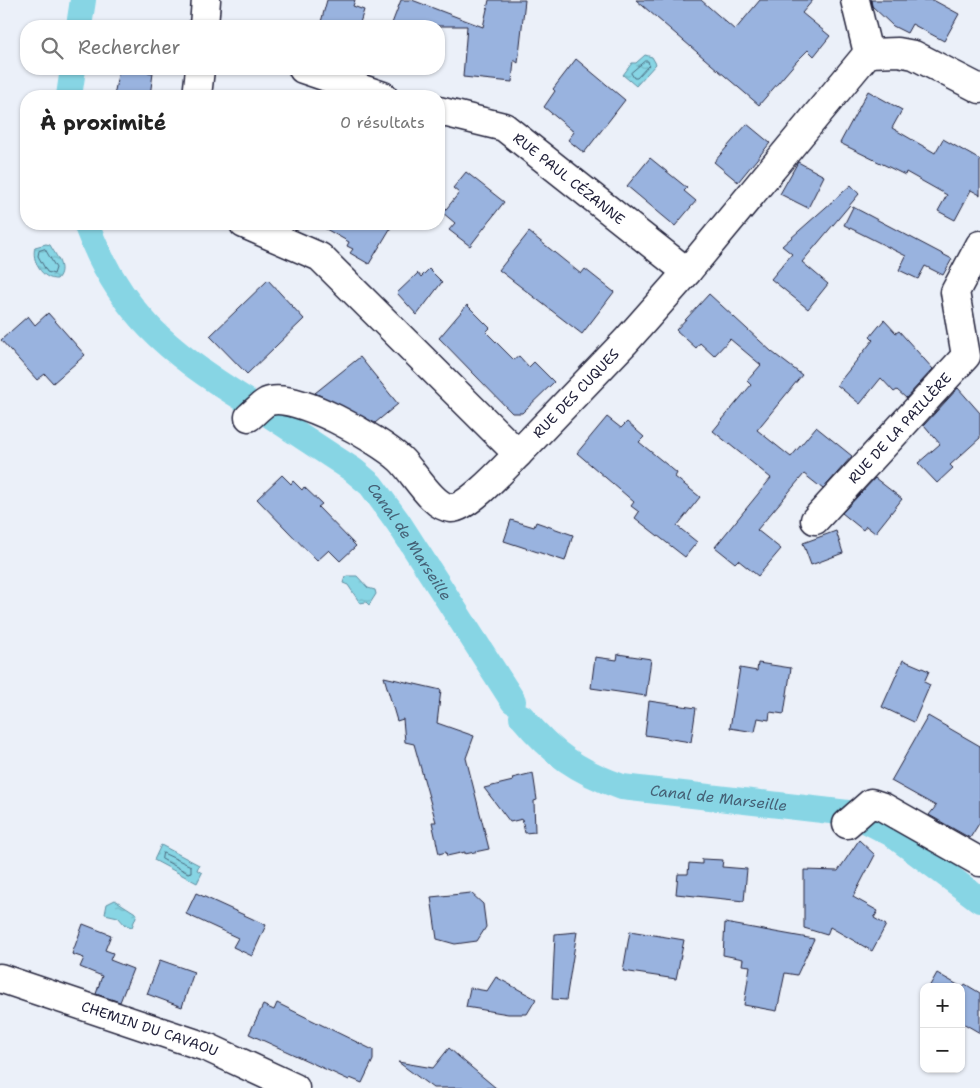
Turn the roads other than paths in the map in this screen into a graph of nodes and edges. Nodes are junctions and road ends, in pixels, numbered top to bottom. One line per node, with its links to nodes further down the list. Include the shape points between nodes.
1 (206, 0): 3 (street)
2 (854, 0): 4 (street)
3 (204, 20)
4 (868, 53): 7 (street, via 914,55); 13 (street, RUE DES CUQUES)
5 (199, 75): 8 (street)
6 (322, 75): 9 (street)
7 (980, 89)
8 (198, 90)
9 (365, 90)
10 (445, 113): 13 (street, RUE PAUL CÉZANNE, via 504,128)
11 (258, 230): 15 (street, via 320,257)
12 (980, 245): 16 (street, RUE DE LA PAILLÈRE, via 955,292 966,356)
13 (687, 272): 15 (street, RUE DES CUQUES)
14 (258, 410): 15 (street, RUE DES CUQUES, via 284,401 330,415 370,437 400,459 437,503 452,508 464,504)
15 (518, 454)
16 (816, 520)
17 (854, 817): 18 (street, via 871,804 883,807)
18 (980, 862)
19 (0, 978): 20 (street, CHEMIN DU CAVAOU, via 209,1048)
20 (295, 1088)

